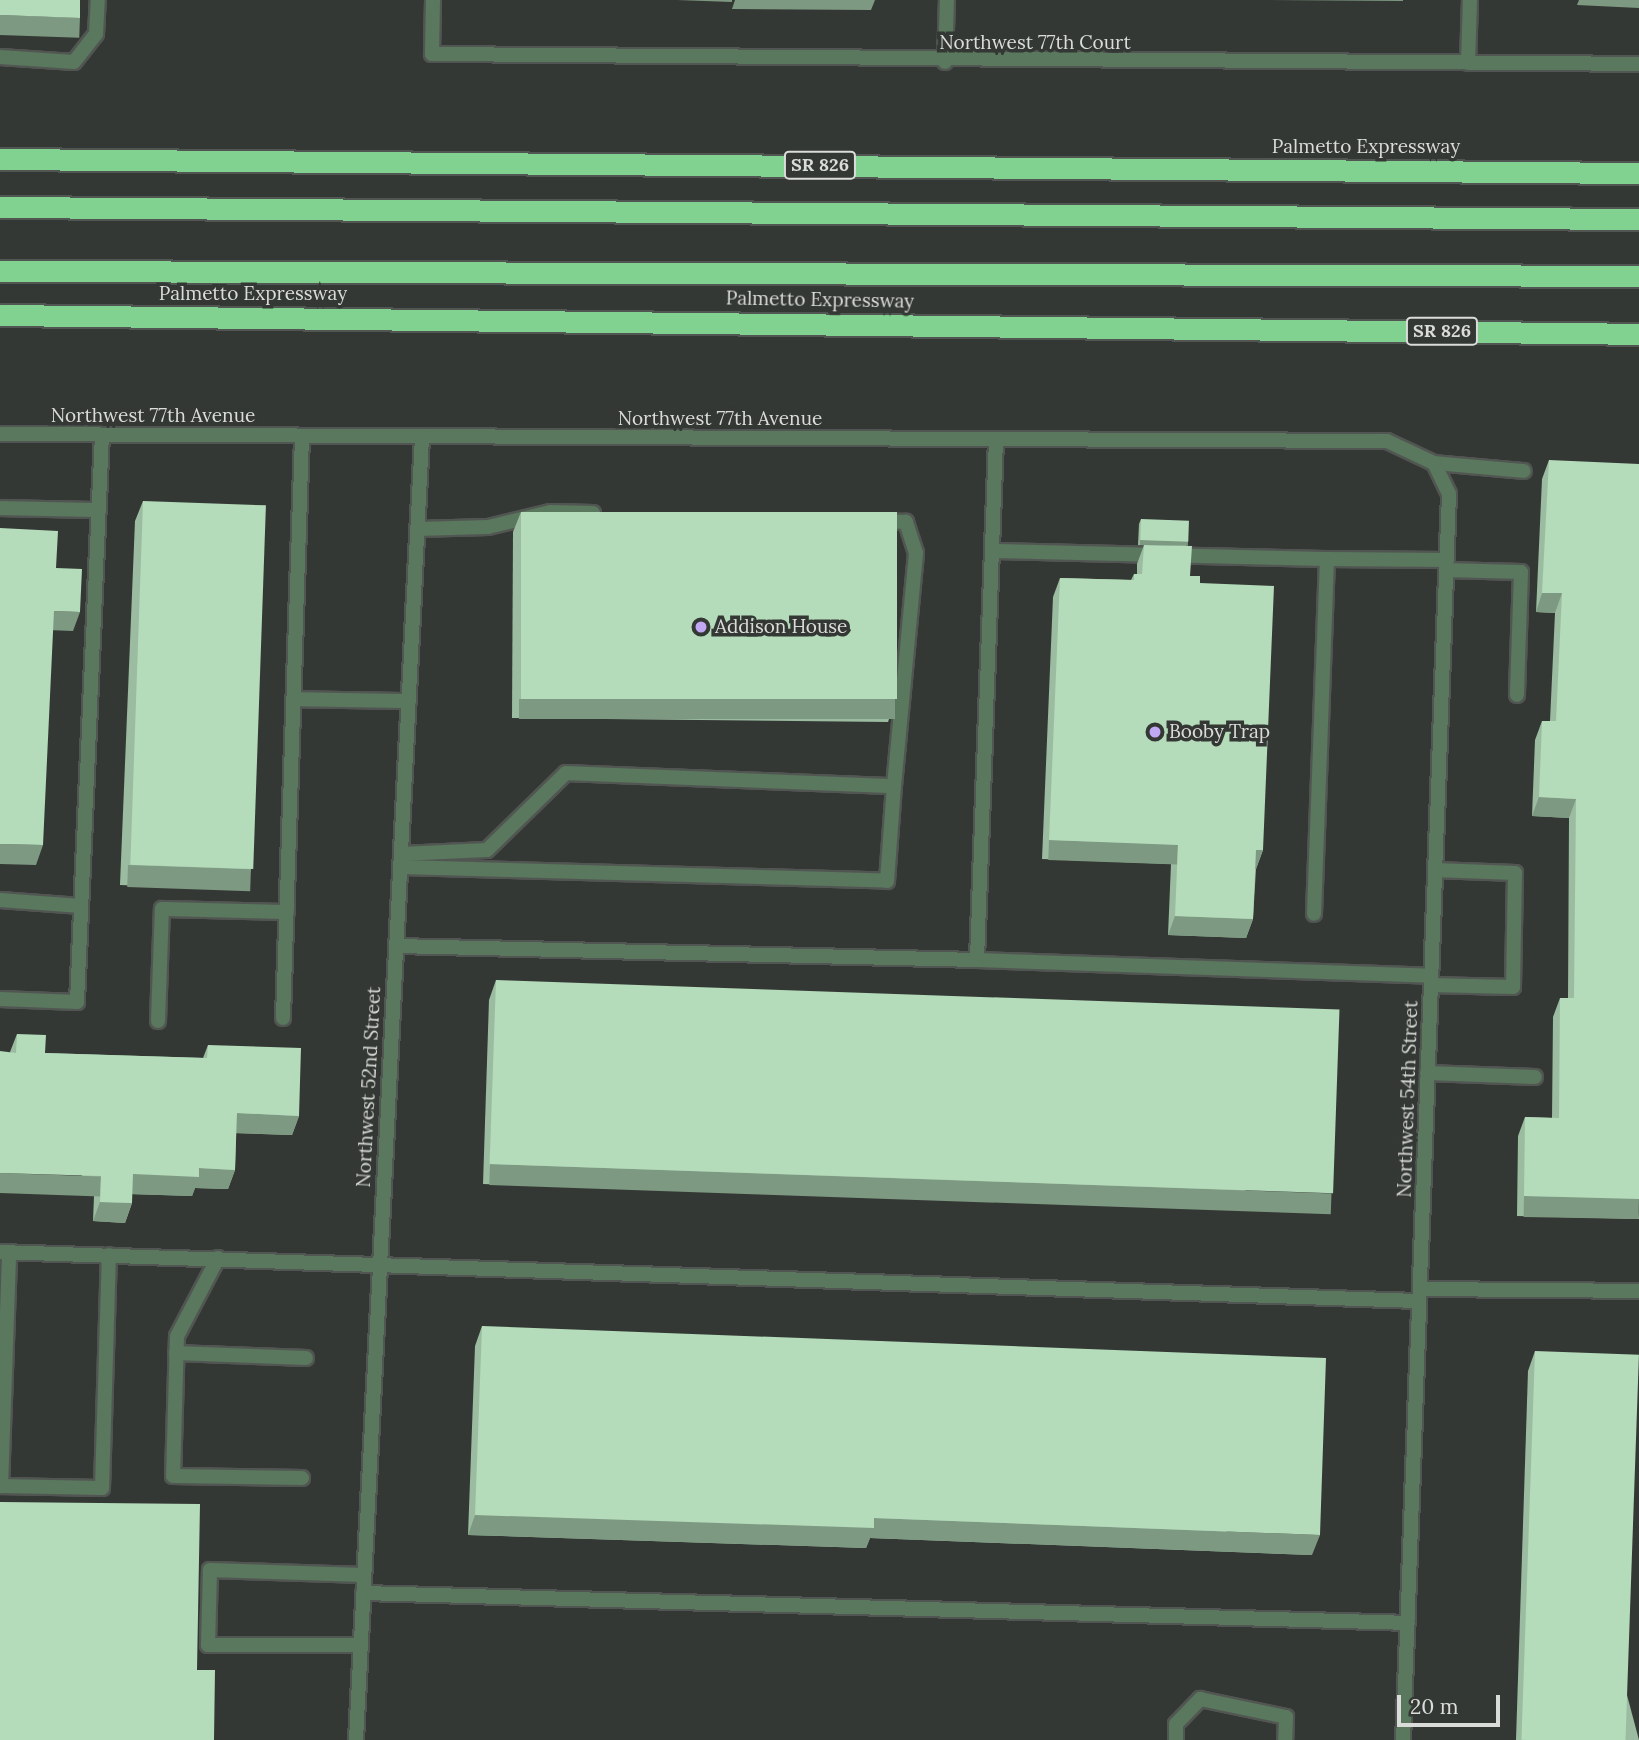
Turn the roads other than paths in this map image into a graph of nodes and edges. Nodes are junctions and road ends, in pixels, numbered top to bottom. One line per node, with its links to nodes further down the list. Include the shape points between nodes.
1 (98, 0): 5 (street, via 96,34 74,62)
2 (433, 0): 6 (street, Northwest 77th Court, via 432,54)
3 (947, 0): 6 (street)
4 (1470, 0): 7 (street)
5 (0, 57)
6 (945, 62): 7 (street, Northwest 77th Court)
7 (1468, 63): 8 (street, Northwest 77th Court)
8 (1639, 64)
9 (0, 159): 10 (highway, Palmetto Expressway / SR 826)
10 (1639, 173)
11 (0, 207): 12 (highway)
12 (1639, 219)
13 (0, 271): 14 (highway)
14 (1639, 276)
15 (0, 315): 16 (highway, Palmetto Expressway / SR 826)
16 (1639, 334)
17 (0, 434): 18 (street, Northwest 77th Avenue)
18 (102, 435): 19 (street, Northwest 77th Avenue); 25 (street)
19 (302, 436): 20 (street, Northwest 77th Avenue); 33 (street)
20 (422, 437): 21 (street, Northwest 77th Avenue); 28 (street, Northwest 52nd Street)
21 (996, 439): 22 (street, Northwest 77th Avenue, via 1387,441); 29 (street)
22 (1434, 463): 23 (street); 31 (street, Northwest 54th Street, via 1449,494)
23 (1524, 471)
24 (0, 508): 25 (street)
25 (99, 510): 39 (street)
26 (605, 513): 28 (street, via 550,512 488,527)
27 (865, 521): 35 (street, via 906,522 916,553)
28 (417, 529): 34 (street, Northwest 52nd Street)
29 (993, 551): 30 (street); 43 (street)
30 (1327, 559): 31 (street); 41 (street)
31 (1446, 565): 32 (street, via 1521,572); 37 (street, Northwest 54th Street)
32 (1517, 695)
33 (293, 699): 34 (street); 40 (street)
34 (409, 701): 36 (street, Northwest 52nd Street)
35 (894, 786): 36 (street, via 566,773 487,850); 36 (street, via 887,881)
36 (401, 861): 42 (street, Northwest 52nd Street)
37 (1435, 870): 44 (street, Northwest 54th Street); 44 (street, via 1515,873 1513,987)
38 (0, 900): 39 (street)
39 (81, 906): 45 (street, via 77,1002)
40 (287, 912): 46 (street); 47 (street, via 162,909)
41 (1314, 914)
42 (396, 946): 43 (street); 53 (street, Northwest 52nd Street)
43 (977, 960): 44 (street)
44 (1431, 980): 48 (street, Northwest 54th Street)
45 (0, 999)
46 (283, 1018)
47 (158, 1021)
48 (1427, 1073): 49 (street); 55 (street, Northwest 54th Street)
49 (1535, 1077)
50 (5, 1252): 51 (street); 59 (street)
51 (109, 1255): 52 (street); 59 (street, via 102,1488)
52 (218, 1258): 53 (street); 56 (street, via 177,1336)
53 (380, 1262): 55 (street); 60 (street, Northwest 52nd Street)
54 (1639, 1291): 55 (street)
55 (1420, 1295): 62 (street, Northwest 54th Street)
56 (176, 1353): 57 (street); 58 (street, via 173,1476)
57 (306, 1358)
58 (302, 1478)
59 (1, 1486)
60 (364, 1575): 61 (street, Northwest 52nd Street); 63 (street, via 210,1570 208,1645)
61 (363, 1593): 62 (street); 63 (street, Northwest 52nd Street)
62 (1408, 1623): 67 (street, Northwest 54th Street)
63 (360, 1645): 64 (street, Northwest 52nd Street)
64 (356, 1740)
65 (1176, 1740): 66 (street, via 1176,1724 1200,1699 1286,1717)
66 (1285, 1740)
67 (1403, 1740)

